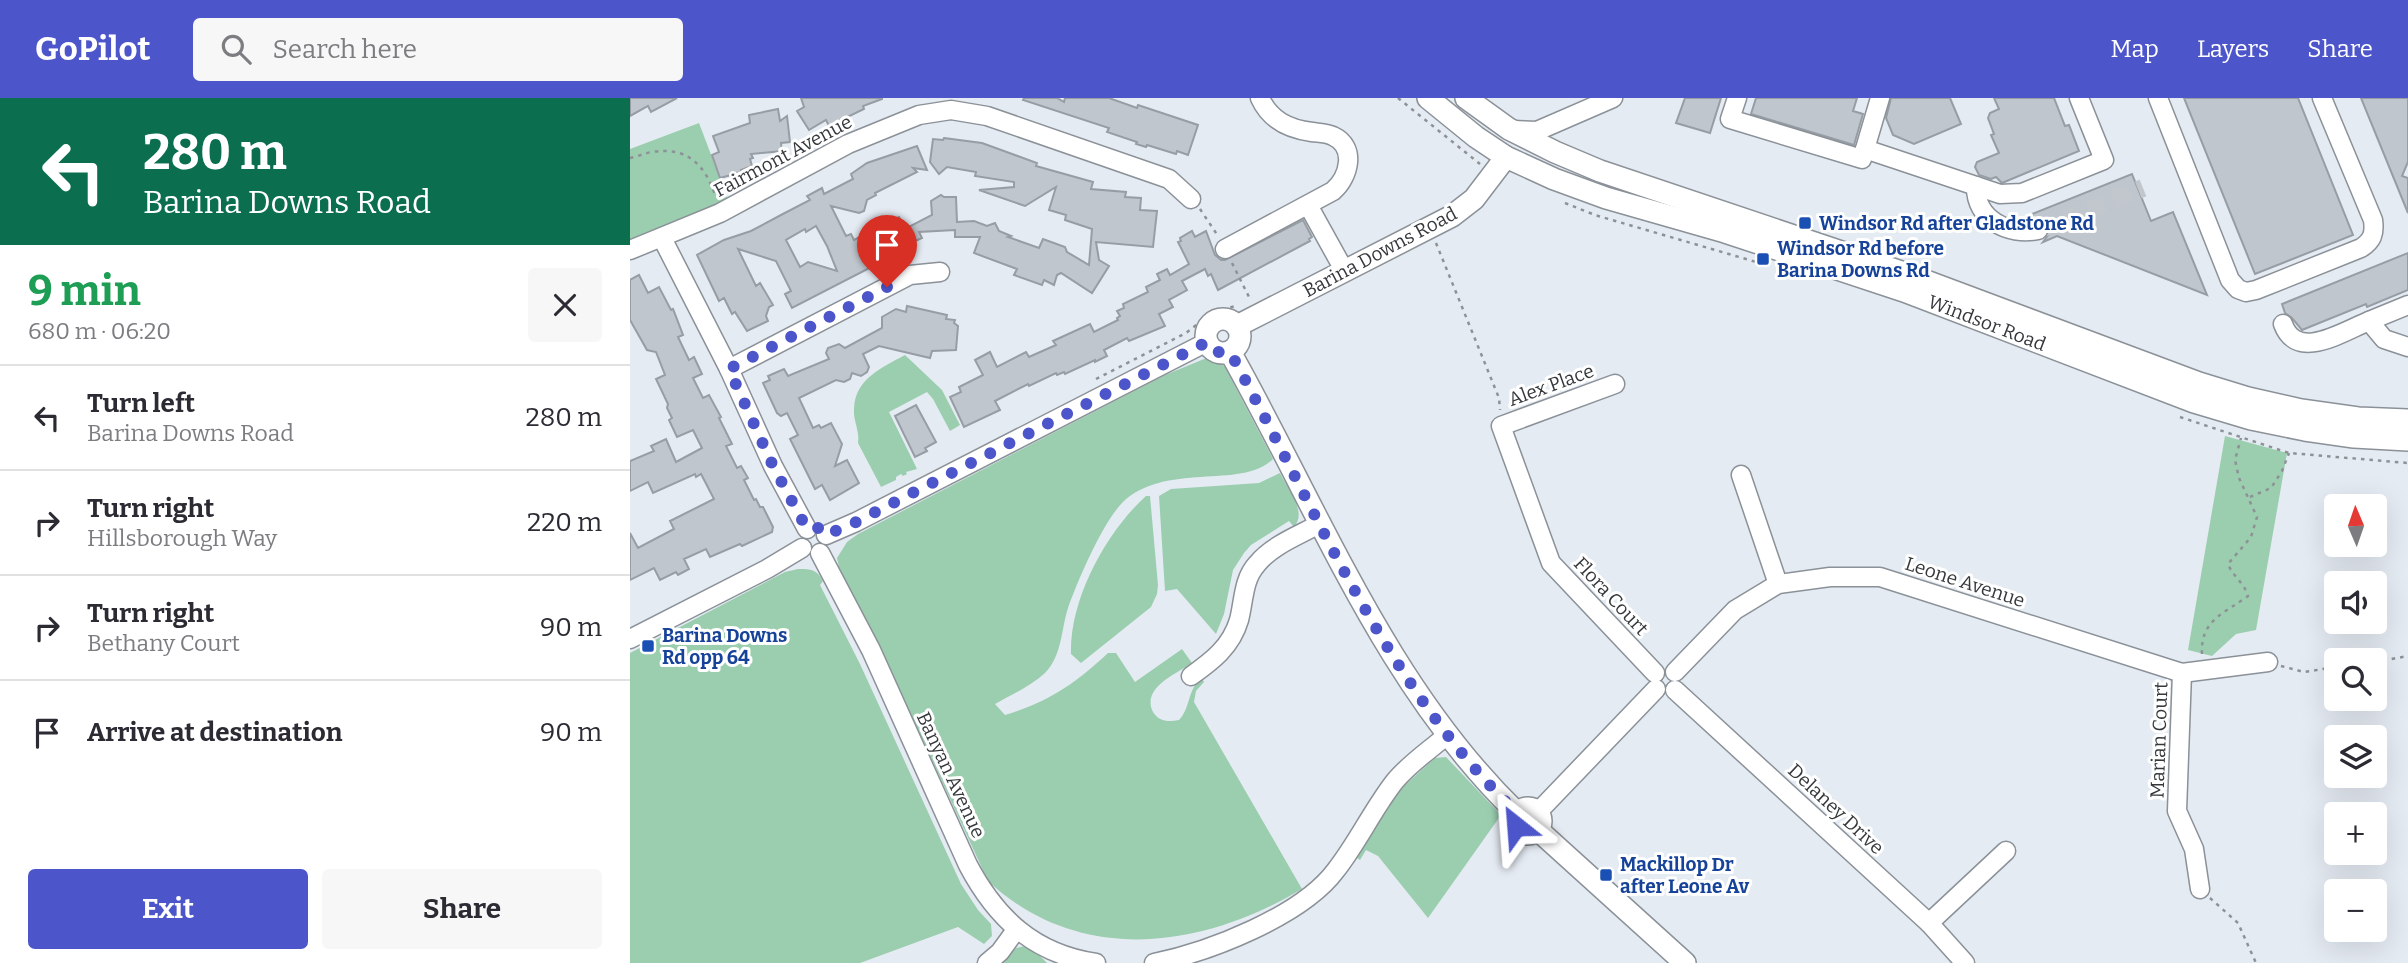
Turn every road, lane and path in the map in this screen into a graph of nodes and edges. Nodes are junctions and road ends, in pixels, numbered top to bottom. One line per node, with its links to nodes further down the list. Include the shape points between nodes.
1 (1260, 98): 19 (street, via 1276,120 1295,129 1334,136 1347,152 1349,163 1340,184)
2 (1398, 98): 15 (path)
3 (1428, 98): 13 (main road, Windsor Road)
4 (1465, 98): 11 (main road, Windsor Road); 13 (main road, via 1504,143)
5 (1613, 98): 11 (street, via 1537,131)
6 (1737, 98): 12 (street, via 1730,119 1862,159)
7 (1880, 98): 12 (street)
8 (2079, 98): 16 (street, via 2104,160 2022,193 2000,194)
9 (2158, 98): 10 (street, via 2230,280 2246,292 2361,248 2372,237 2373,220)
10 (2322, 98)
11 (1509, 129): 41 (main road, Windsor Road, via 1600,171 1910,275 2199,383 2301,410)
12 (1865, 149): 16 (street)
13 (1506, 157): 21 (main road, Barina Downs Road, via 1475,199); 44 (main road, Windsor Road, via 1606,198 1904,291 2194,402 2305,430)
14 (630, 158): 20 (path, via 652,152 686,154 699,163 712,185)
15 (1469, 158)
16 (1976, 186): 22 (street, via 1982,211 1992,220 2014,231)
17 (1191, 199): 20 (street, Fairmont Avenue, via 1169,179 987,116 951,110 919,115 848,144)
18 (1561, 201): 26 (path)
19 (1308, 205): 24 (street); 27 (street)
20 (720, 213): 23 (street, Fairmont Avenue)
21 (1429, 227): 27 (main road, Barina Downs Road); 42 (path, via 1499,398)
22 (2038, 230)
23 (662, 238): 25 (street, Fairmont Avenue); 37 (street)
24 (1225, 249)
25 (630, 250)
26 (1762, 264)
27 (1344, 270): 33 (main road, Barina Downs Road)
28 (940, 272): 37 (street, via 910,275)
29 (1240, 304): 38 (path, via 1210,314 1186,333)
30 (2408, 305): 31 (street)
31 (2369, 321): 32 (street, via 2311,344 2297,343); 35 (street, via 2384,339)
32 (2283, 324)
33 (1237, 326): 34 (main road, via 1225,319 1215,321 1206,333); 36 (main road, via 1240,341)
34 (1207, 342): 36 (main road, via 1218,352); 51 (street)
35 (2408, 347)
36 (1230, 352): 49 (main road)
37 (729, 369): 50 (street)
38 (1087, 384)
39 (1615, 384): 42 (street, Alex Place)
40 (2174, 414): 43 (path)
41 (2408, 420)
42 (1502, 426): 63 (street, Flora Court, via 1551,563)
43 (2241, 438): 45 (path); 48 (path, via 2235,460)
44 (2408, 440)
45 (2290, 453): 46 (path); 48 (path, via 2271,488)
46 (2408, 463)
47 (1741, 475): 54 (street)
48 (2249, 497): 60 (path, via 2257,517 2251,537 2228,564 2248,596 2215,615 2201,648)
49 (1321, 523): 62 (street, via 1257,563 1245,587 1233,634 1216,658); 65 (main road, via 1391,652)
50 (807, 529): 51 (street, via 819,528); 52 (street, via 800,539)
51 (826, 535): 53 (street)
52 (802, 548): 53 (street); 55 (street)
53 (820, 553): 70 (street, Banyan Avenue, via 871,650 973,873)
54 (1778, 584): 61 (street, Leone Avenue, via 1880,577); 64 (street, Leone Avenue, via 1735,610)
55 (630, 639)
56 (2408, 656): 57 (path)
57 (2387, 660)
58 (2268, 662): 59 (path, via 2304,672); 60 (street, Leone Avenue)
59 (2324, 669)
60 (2203, 670): 61 (street, Leone Avenue)
61 (2182, 673): 68 (street, Marian Court, via 2177,811 2194,849)
62 (1191, 676)
63 (1656, 681): 64 (street, via 1663,693 1670,693); 66 (street)
64 (1675, 681): 69 (street, Delaney Drive)
65 (1447, 735): 66 (main road, via 1482,779); 73 (street, via 1398,778 1316,892 1226,940)
66 (1531, 818): 74 (main road)
67 (2006, 851): 69 (street)
68 (2200, 889): 76 (path, via 2238,923)
69 (1929, 923): 75 (street, Delaney Drive)
70 (1016, 930): 71 (street); 72 (street, Banyan Avenue, via 1058,953)
71 (987, 963)
72 (1096, 963)
73 (1154, 963)
74 (1685, 963)
75 (1965, 963)
76 (2256, 963)

